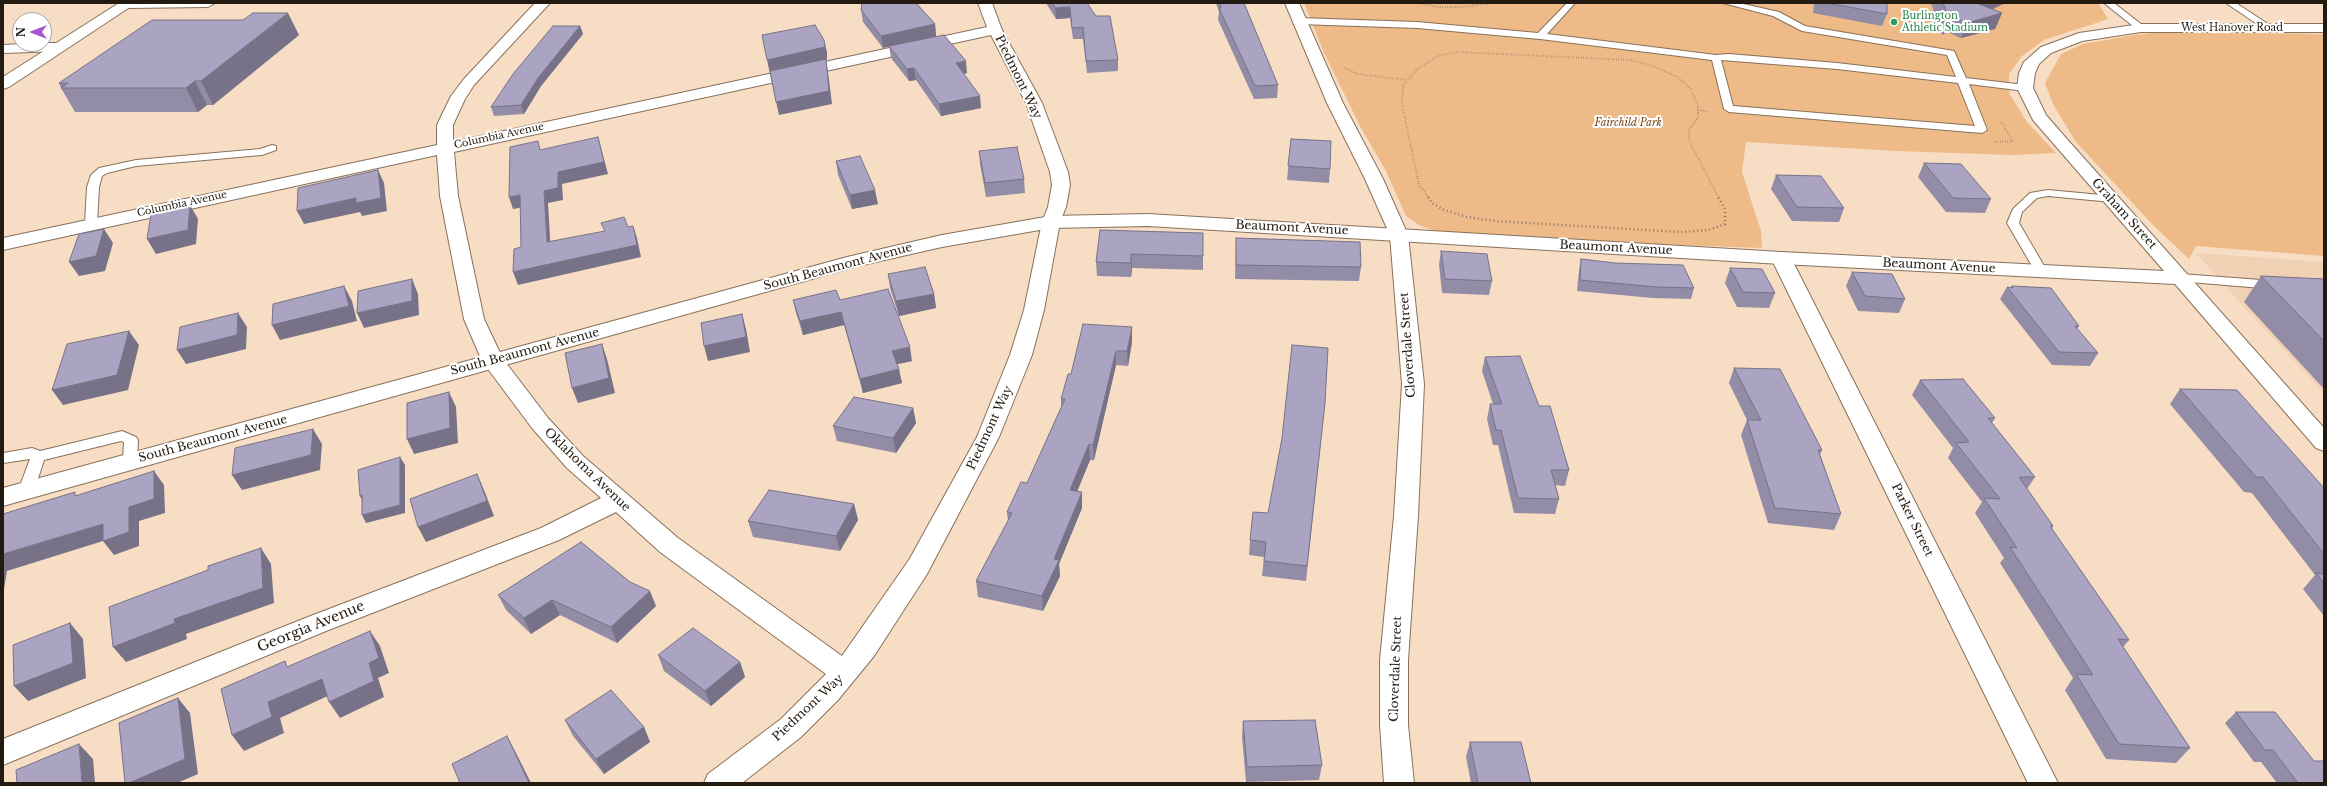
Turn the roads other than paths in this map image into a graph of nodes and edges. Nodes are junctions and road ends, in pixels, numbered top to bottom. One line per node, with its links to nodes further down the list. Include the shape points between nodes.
1 (128, 3): 2 (street); 15 (street)
2 (208, 3)
3 (543, 3): 21 (street, Oklahoma Avenue, via 469,82 445,125)
4 (985, 3): 13 (street, Piedmont Way)
5 (1571, 3): 14 (lane)
6 (1727, 3): 18 (lane, via 1776,14 1802,28 1951,53)
7 (2108, 3): 10 (lane)
8 (2230, 3): 11 (lane)
9 (1295, 12): 14 (lane); 26 (street, Cloverdale Street, via 1335,103)
10 (2141, 28): 11 (street, West Hanover Road); 20 (street, via 2079,37 2046,50 2032,62)
11 (2269, 28): 12 (street, West Hanover Road)
12 (2324, 28)
13 (995, 30): 21 (street, Columbia Avenue); 24 (street, Piedmont Way, via 1034,103 1059,172 1061,185 1057,207)
14 (1540, 36): 17 (lane)
15 (60, 47): 16 (street); 19 (street)
16 (3, 49)
17 (1716, 58): 18 (lane, via 1729,57); 18 (lane, via 1729,109 1982,130)
18 (1961, 80): 20 (lane)
19 (3, 84)
20 (2025, 88): 23 (street, Graham Street, via 2039,117)
21 (445, 147): 25 (street, Columbia Avenue); 32 (street, Oklahoma Avenue, via 449,196 474,319)
22 (272, 148): 25 (lane, via 262,152 136,163 103,170 97,174 93,187)
23 (2112, 199): 29 (lane, via 2048,193 2034,195 2017,211 2013,223); 30 (street, Graham Street)
24 (1050, 222): 26 (street, Beaumont Avenue, via 1148,220); 32 (street, South Beaumont Avenue, via 942,241 854,261); 40 (street, Piedmont Way, via 1030,325 1016,369 991,430 918,567)
25 (91, 224): 27 (street, Columbia Avenue)
26 (1399, 235): 28 (street, Beaumont Avenue); 43 (street, Cloverdale Street, via 1413,384 1406,516 1394,660 1394,725)
27 (3, 244)
28 (1781, 258): 29 (street, Beaumont Avenue); 44 (street, Parker Street)
29 (2041, 272): 30 (street, Beaumont Avenue)
30 (2181, 278): 31 (lane); 33 (street, Graham Street)
31 (2288, 286)
32 (493, 361): 36 (street, South Beaumont Avenue); 39 (street, Oklahoma Avenue, via 540,424 575,462)
33 (2324, 443)
34 (38, 457): 35 (lane, via 32,453); 36 (lane, via 122,436 131,440); 37 (lane)
35 (3, 458)
36 (130, 462): 37 (street, South Beaumont Avenue)
37 (26, 491): 38 (street, South Beaumont Avenue)
38 (3, 497)
39 (618, 500): 40 (street, Oklahoma Avenue, via 670,545); 41 (street, Georgia Avenue, via 550,534 317,624)
40 (845, 673): 42 (street, Piedmont Way, via 791,728)
41 (3, 752)
42 (718, 783)
43 (1399, 783)
44 (2043, 783)

